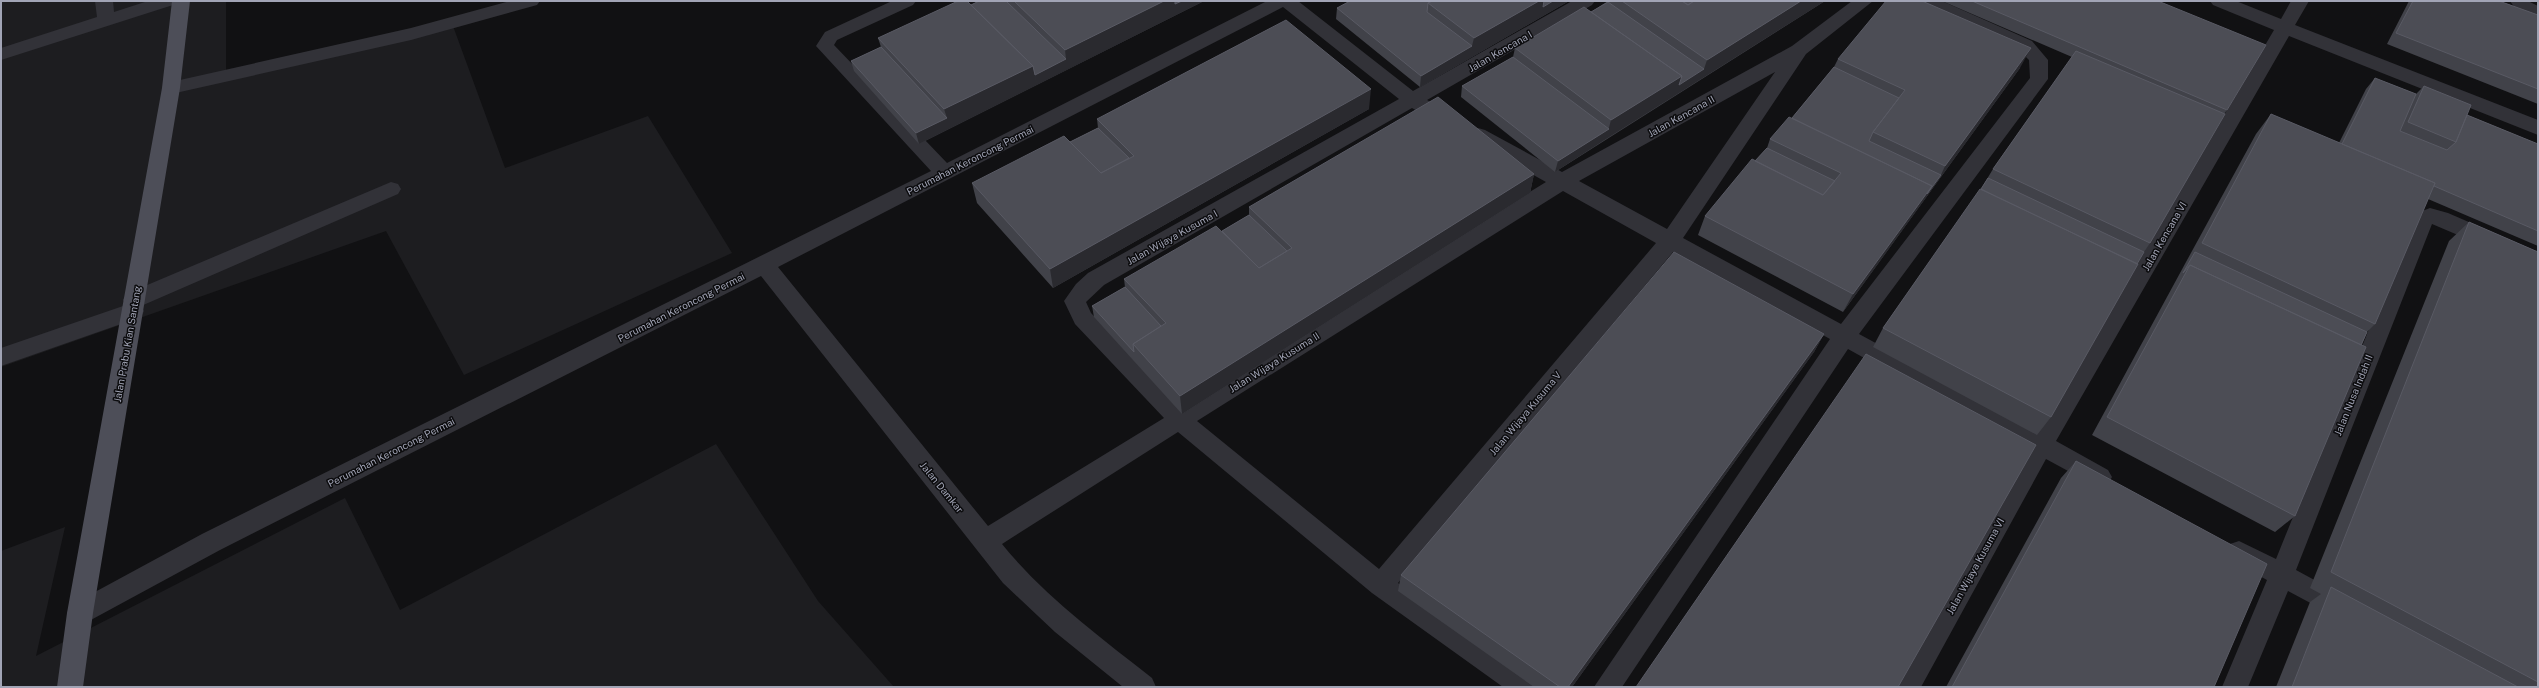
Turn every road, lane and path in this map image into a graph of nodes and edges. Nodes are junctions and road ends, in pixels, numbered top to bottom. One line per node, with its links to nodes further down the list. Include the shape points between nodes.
1 (104, 1): 15 (street)
2 (167, 1): 15 (street)
3 (181, 1): 19 (main road, Jalan Prabu Kian Santang)
4 (531, 1): 19 (street, via 411,34)
5 (907, 1): 22 (street, via 838,32 825,46)
6 (1281, 1): 22 (street, Perumahan Keroncong Permai)
7 (1286, 1): 20 (street)
8 (1586, 1): 20 (street, Jalan Kencana I)
9 (1864, 1): 17 (street)
10 (1926, 1): 29 (street, via 2025,45 2038,56 2042,67 2039,78)
11 (2219, 1): 16 (street)
12 (2300, 1): 16 (street, Jalan Kencana VI)
13 (2519, 1): 14 (street, via 2523,7)
14 (2538, 13)
15 (106, 21): 18 (street)
16 (2285, 27): 21 (street); 32 (street, Jalan Kencana VI)
17 (1799, 50): 23 (street, Jalan Kencana II); 25 (street, Jalan Wijaya Kusuma V)
18 (1, 54)
19 (171, 88): 28 (main road, Jalan Prabu Kian Santang)
20 (1414, 101): 23 (street); 31 (street, Jalan Wijaya Kusuma I, via 1096,279 1075,301 1083,318)
21 (2538, 128)
22 (944, 173): 27 (street, Perumahan Keroncong Permai)
23 (1563, 182): 25 (street); 31 (street, Jalan Wijaya Kusuma II)
24 (391, 189): 28 (street)
25 (1669, 242): 29 (street); 37 (street, Jalan Wijaya Kusuma V)
26 (2538, 261): 36 (street, Jalan Nusa Indah II, via 2441,218 2424,218)
27 (764, 265): 34 (street, Jalan Damkar); 38 (street, Perumahan Keroncong Permai, via 211,542)
28 (134, 306): 30 (street); 38 (main road, Jalan Prabu Kian Santang)
29 (1844, 338): 32 (street); 43 (street)
30 (1, 357)
31 (1180, 420): 34 (street, Jalan Wijaya Kusuma II); 37 (street)
32 (2042, 446): 33 (street); 44 (street, Jalan Wijaya Kusuma VI)
33 (2118, 486)
34 (985, 541): 41 (street, Jalan Damkar, via 1012,575 1064,624)
35 (2220, 542): 36 (street)
36 (2282, 575): 39 (street); 45 (street, Jalan Nusa Indah II)
37 (1381, 585): 42 (street)
38 (80, 613): 40 (main road, Jalan Prabu Kian Santang)
39 (2365, 620)
40 (70, 687)
41 (1144, 687)
42 (1524, 687)
43 (1607, 687)
44 (1907, 687)
45 (2235, 687)

